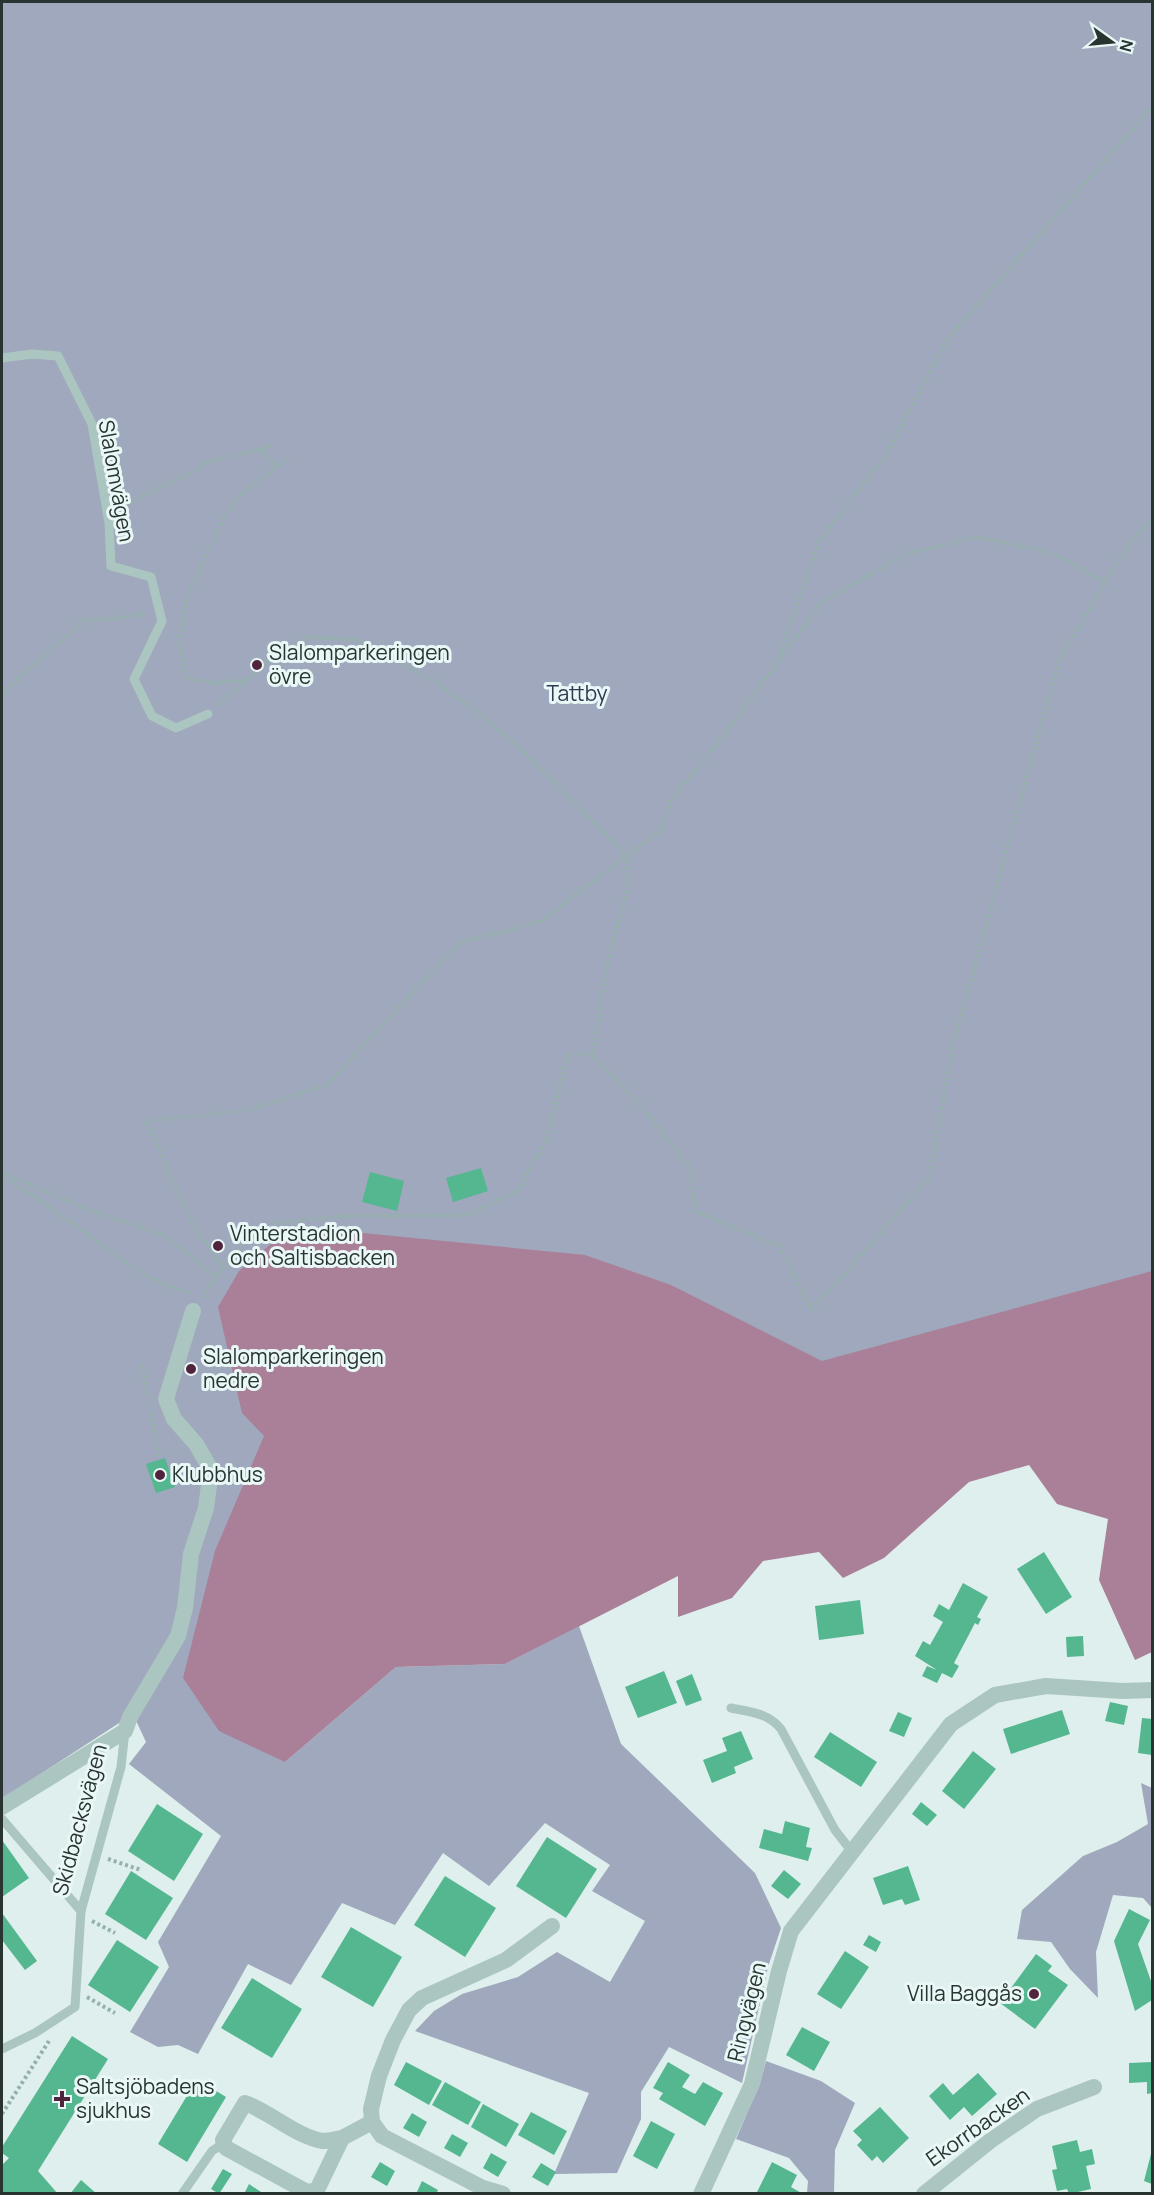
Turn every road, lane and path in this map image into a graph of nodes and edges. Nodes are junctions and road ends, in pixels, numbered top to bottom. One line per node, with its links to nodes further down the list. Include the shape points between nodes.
1 (1152, 107): 11 (path, via 946,341 888,452 819,542)
2 (2, 358): 7 (lane, Slalomvägen, via 58,356 92,424)
3 (271, 445): 4 (path)
4 (260, 448): 6 (path); 7 (path, via 205,463)
5 (288, 458): 6 (path)
6 (276, 467): 12 (path, via 240,495 227,512 188,593 178,644 186,678 215,683)
7 (107, 512): 10 (lane, Slalomvägen, via 111,566 151,577)
8 (1152, 519): 9 (path, via 1125,550)
9 (1105, 583): 11 (path, via 1055,554 978,537 908,553 823,602); 16 (path, via 1059,660 952,1049 930,1176 811,1309 778,1246 695,1211 692,1169 643,1108)
10 (159, 611): 13 (path, via 84,620); 14 (lane, Slalomvägen, via 162,621 134,679 142,698 152,716 176,728)
11 (777, 661): 15 (path, via 670,801 663,828)
12 (248, 680): 14 (path); 15 (path, via 284,649 309,637 359,640 434,681 495,726)
13 (2, 693)
14 (208, 714)
15 (626, 855): 16 (path, via 629,875 625,906 599,1008); 18 (path, via 542,921 459,943 327,1085 248,1110 146,1121 191,1221)
16 (593, 1055): 18 (path, via 568,1053 547,1139 518,1190 467,1215 345,1216 270,1224)
17 (2, 1174): 19 (path, via 89,1210 164,1235); 20 (path, via 116,1258 158,1281)
18 (223, 1268): 19 (path)
19 (216, 1277): 20 (path)
20 (203, 1296): 21 (path)
21 (193, 1311): 24 (street, Skidbacksvägen, via 166,1399 174,1419 196,1444 211,1470 206,1508 190,1554 178,1636)
22 (1152, 1690): 27 (street, Ringvägen, via 1046,1686 995,1695 951,1724)
23 (731, 1708): 27 (lane, via 773,1719 835,1830)
24 (125, 1731): 25 (street, Skidbacksvägen); 28 (lane, Skidbacksvägen, via 121,1767)
25 (2, 1807)
26 (2, 1819): 30 (lane, Skidbacksvägen)
27 (852, 1852): 44 (street, Ringvägen, via 791,1931 752,2084)
28 (96, 1856): 29 (path); 30 (lane, Skidbacksvägen)
29 (141, 1870)
30 (80, 1913): 32 (path); 33 (lane)
31 (552, 1926): 39 (street, via 506,1959 422,1998 409,2010 380,2076 370,2109)
32 (115, 1933)
33 (76, 1990): 34 (path); 35 (lane, via 75,2007)
34 (115, 2013)
35 (61, 2017): 36 (lane); 38 (path)
36 (2, 2049)
37 (1094, 2087): 45 (street, Ekorrbacken, via 1037,2109)
38 (2, 2114)
39 (372, 2122): 40 (street); 43 (street, via 381,2136 474,2184)
40 (342, 2138): 41 (street, via 324,2141 307,2135 245,2103); 41 (street, via 317,2190 307,2193 226,2148)
41 (224, 2143): 42 (lane, via 212,2151)
42 (182, 2193)
43 (503, 2193)
44 (701, 2193)
45 (924, 2193)

